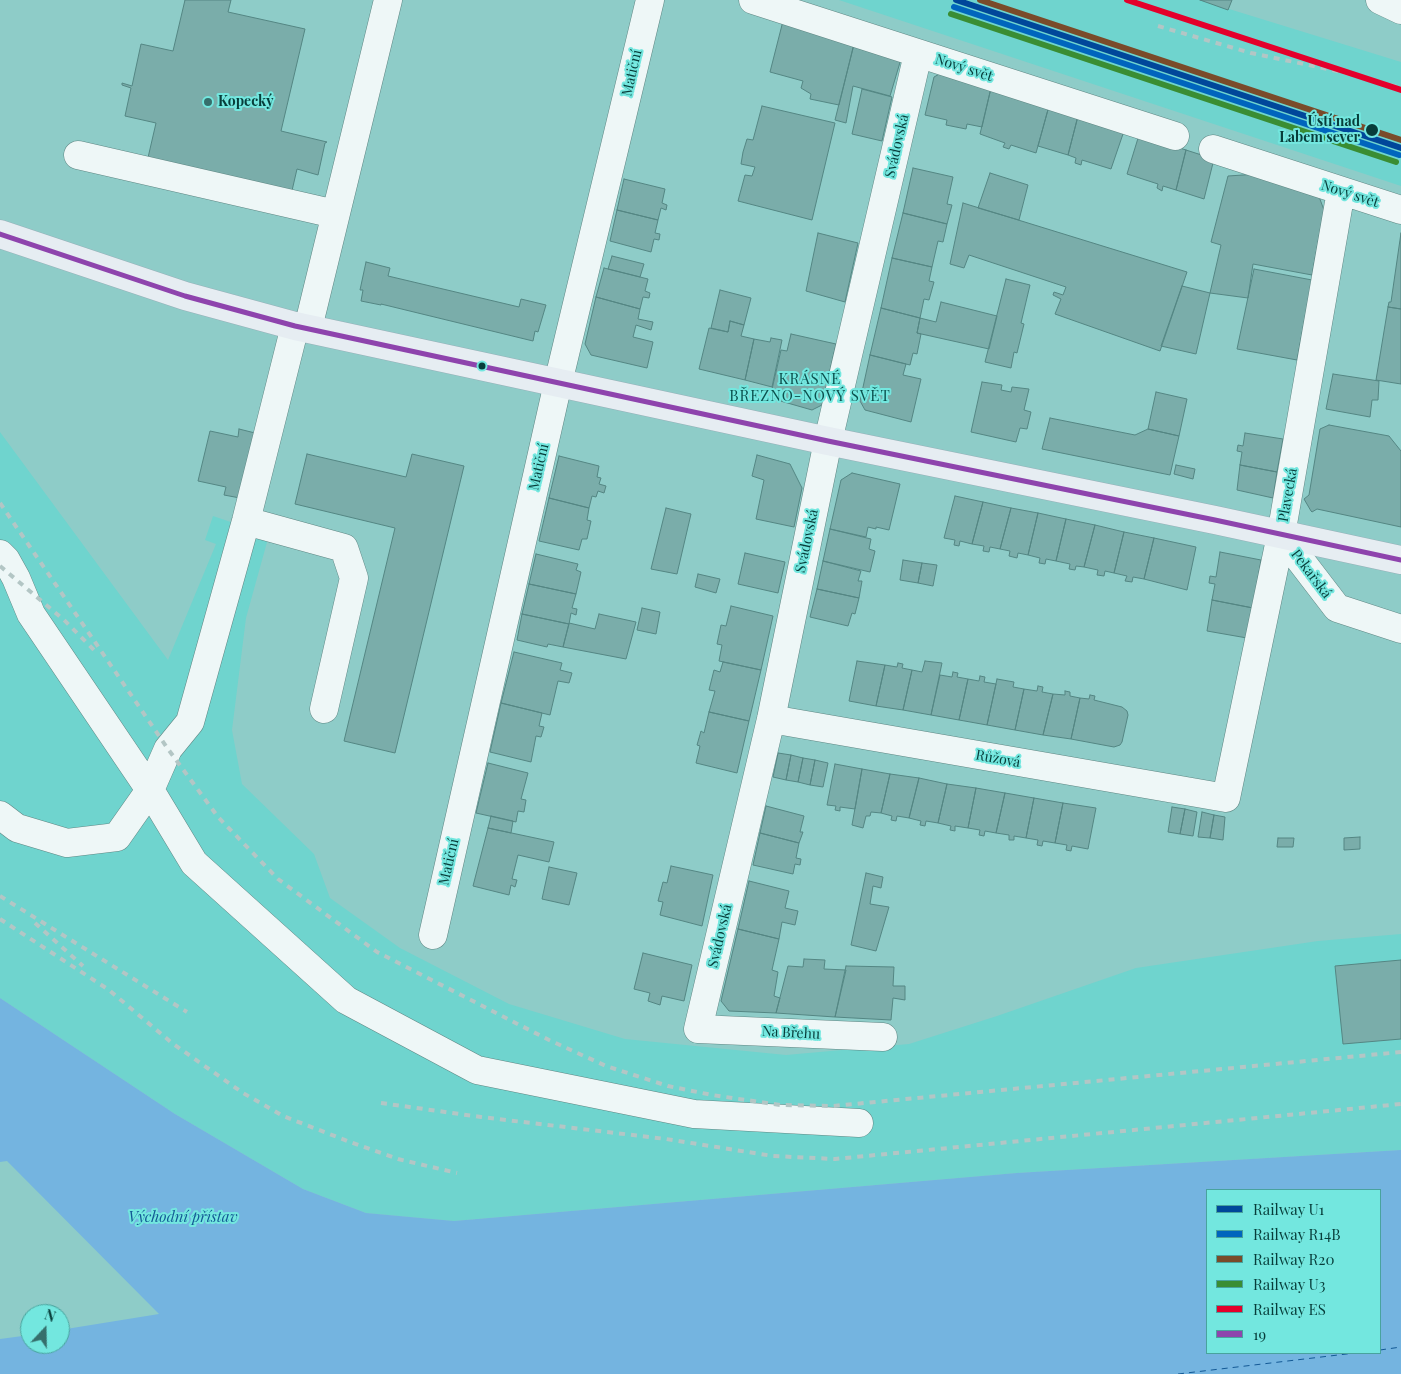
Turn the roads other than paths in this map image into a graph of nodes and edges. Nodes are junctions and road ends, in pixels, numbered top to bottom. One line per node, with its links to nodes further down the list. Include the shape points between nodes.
1 (388, 0): 12 (street)
2 (650, 0): 15 (street, Matiční)
3 (753, 0): 6 (street, Nový svět)
4 (1380, 0): 5 (street)
5 (1401, 10)
6 (918, 54): 7 (street, Nový svět); 16 (street, Svádovská)
7 (1175, 136)
8 (1213, 149): 10 (street, Nový svět)
9 (78, 155): 12 (street)
10 (1341, 191): 11 (street, Nový svět); 18 (street, Plavecká)
11 (1401, 210)
12 (335, 214): 14 (street)
13 (0, 234): 14 (main road, Pekařská, via 185,296)
14 (301, 327): 15 (main road, Pekařská); 17 (street)
15 (558, 383): 16 (main road, Pekařská); 27 (street, Matiční)
16 (828, 441): 18 (main road, Pekařská); 23 (street, Svádovská)
17 (246, 521): 22 (street, via 344,548 354,578); 24 (street, via 190,722 168,749)
18 (1281, 535): 19 (main road, Pekařská); 21 (street, Pekařská, via 1337,608); 25 (street, Plavecká)
19 (1401, 560)
20 (2, 563): 24 (street, via 31,614)
21 (1401, 628)
22 (324, 709)
23 (771, 719): 25 (street, Růžová); 28 (street, Svádovská)
24 (150, 790): 26 (street, via 117,837 67,843 17,828); 30 (street, via 194,863 346,1000 477,1070 694,1114)
25 (1226, 798)
26 (0, 815)
27 (433, 935)
28 (698, 1028): 29 (street, Na Břehu)
29 (883, 1037)
30 (860, 1123)

